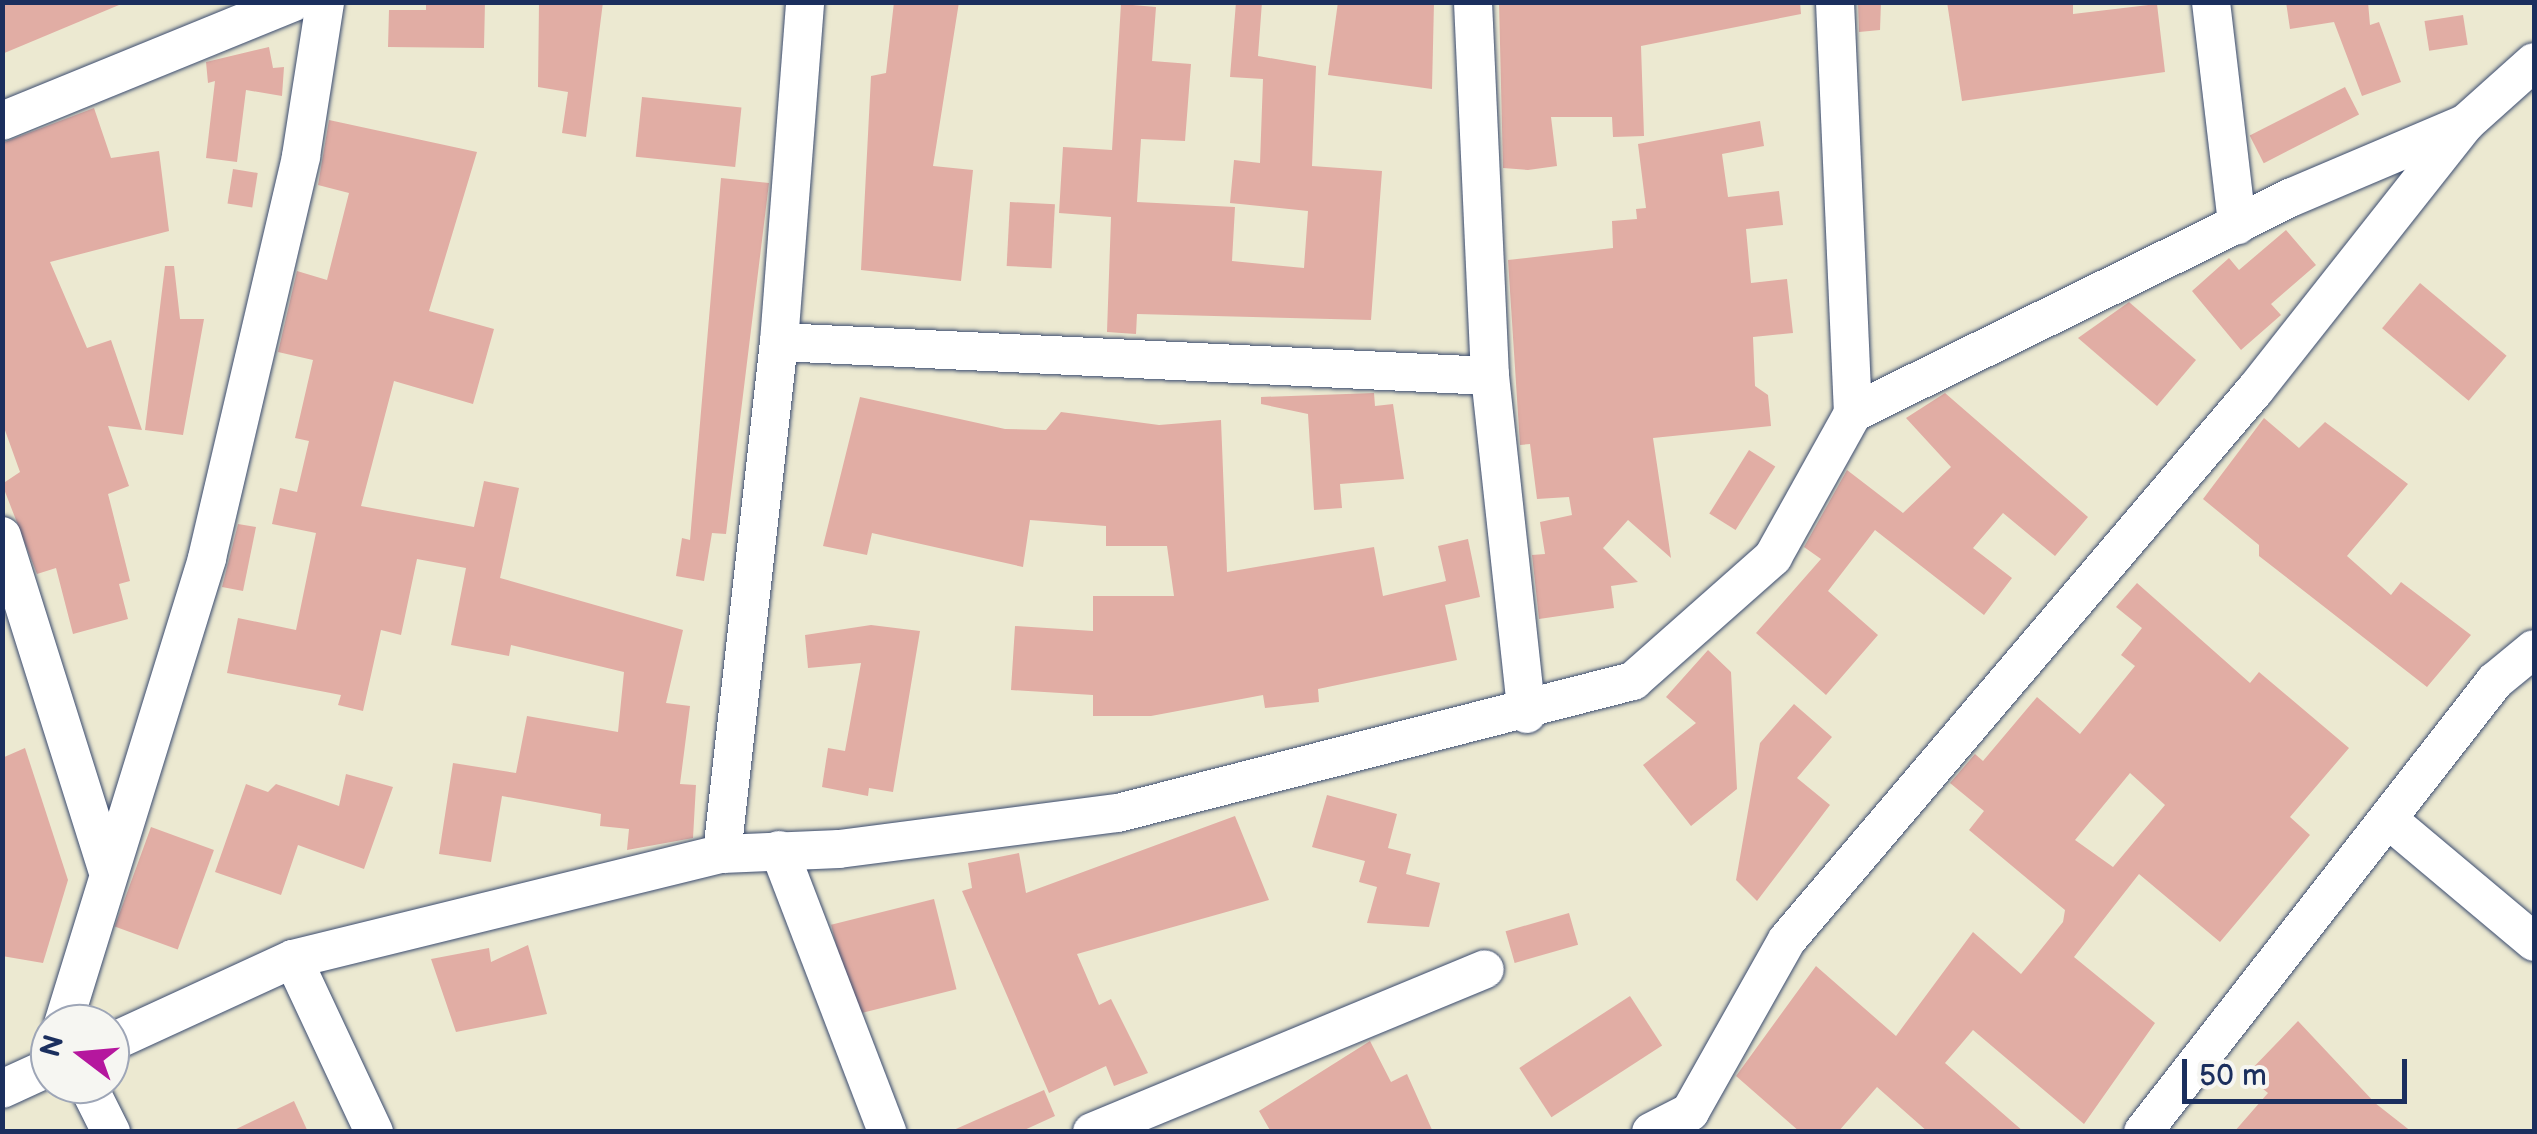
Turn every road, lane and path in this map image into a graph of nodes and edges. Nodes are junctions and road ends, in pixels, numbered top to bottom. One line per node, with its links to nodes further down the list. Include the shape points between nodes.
1 (294, 2): 8 (street)
2 (325, 2): 20 (street, via 301,156 206,558)
3 (805, 2): 11 (street)
4 (1473, 2): 12 (street)
5 (1835, 2): 13 (street)
6 (2211, 2): 10 (street)
7 (2534, 62): 9 (street)
8 (2, 121)
9 (2466, 123): 10 (street); 29 (street, via 2255,390 1787,940)
10 (2237, 225): 13 (street)
11 (779, 342): 12 (street); 19 (street)
12 (1490, 376): 16 (street)
13 (1852, 413): 16 (street, via 1772,557 1682,645 1633,682)
14 (2, 536): 20 (street)
15 (2534, 649): 17 (street, via 2495,680)
16 (1526, 714): 18 (street, via 1118,813)
17 (2390, 821): 21 (street); 35 (street)
18 (779, 850): 19 (street); 32 (street)
19 (722, 854): 22 (street)
20 (107, 869): 24 (street)
21 (2534, 942)
22 (293, 959): 25 (street); 31 (street)
23 (1485, 969): 33 (street)
24 (69, 1004)
25 (130, 1033)
26 (30, 1076): 27 (street)
27 (2, 1089)
28 (97, 1104): 30 (street)
29 (1698, 1122): 34 (street)
30 (111, 1132)
31 (374, 1132)
32 (888, 1132)
33 (1092, 1132)
34 (1651, 1132)
35 (2142, 1132)

